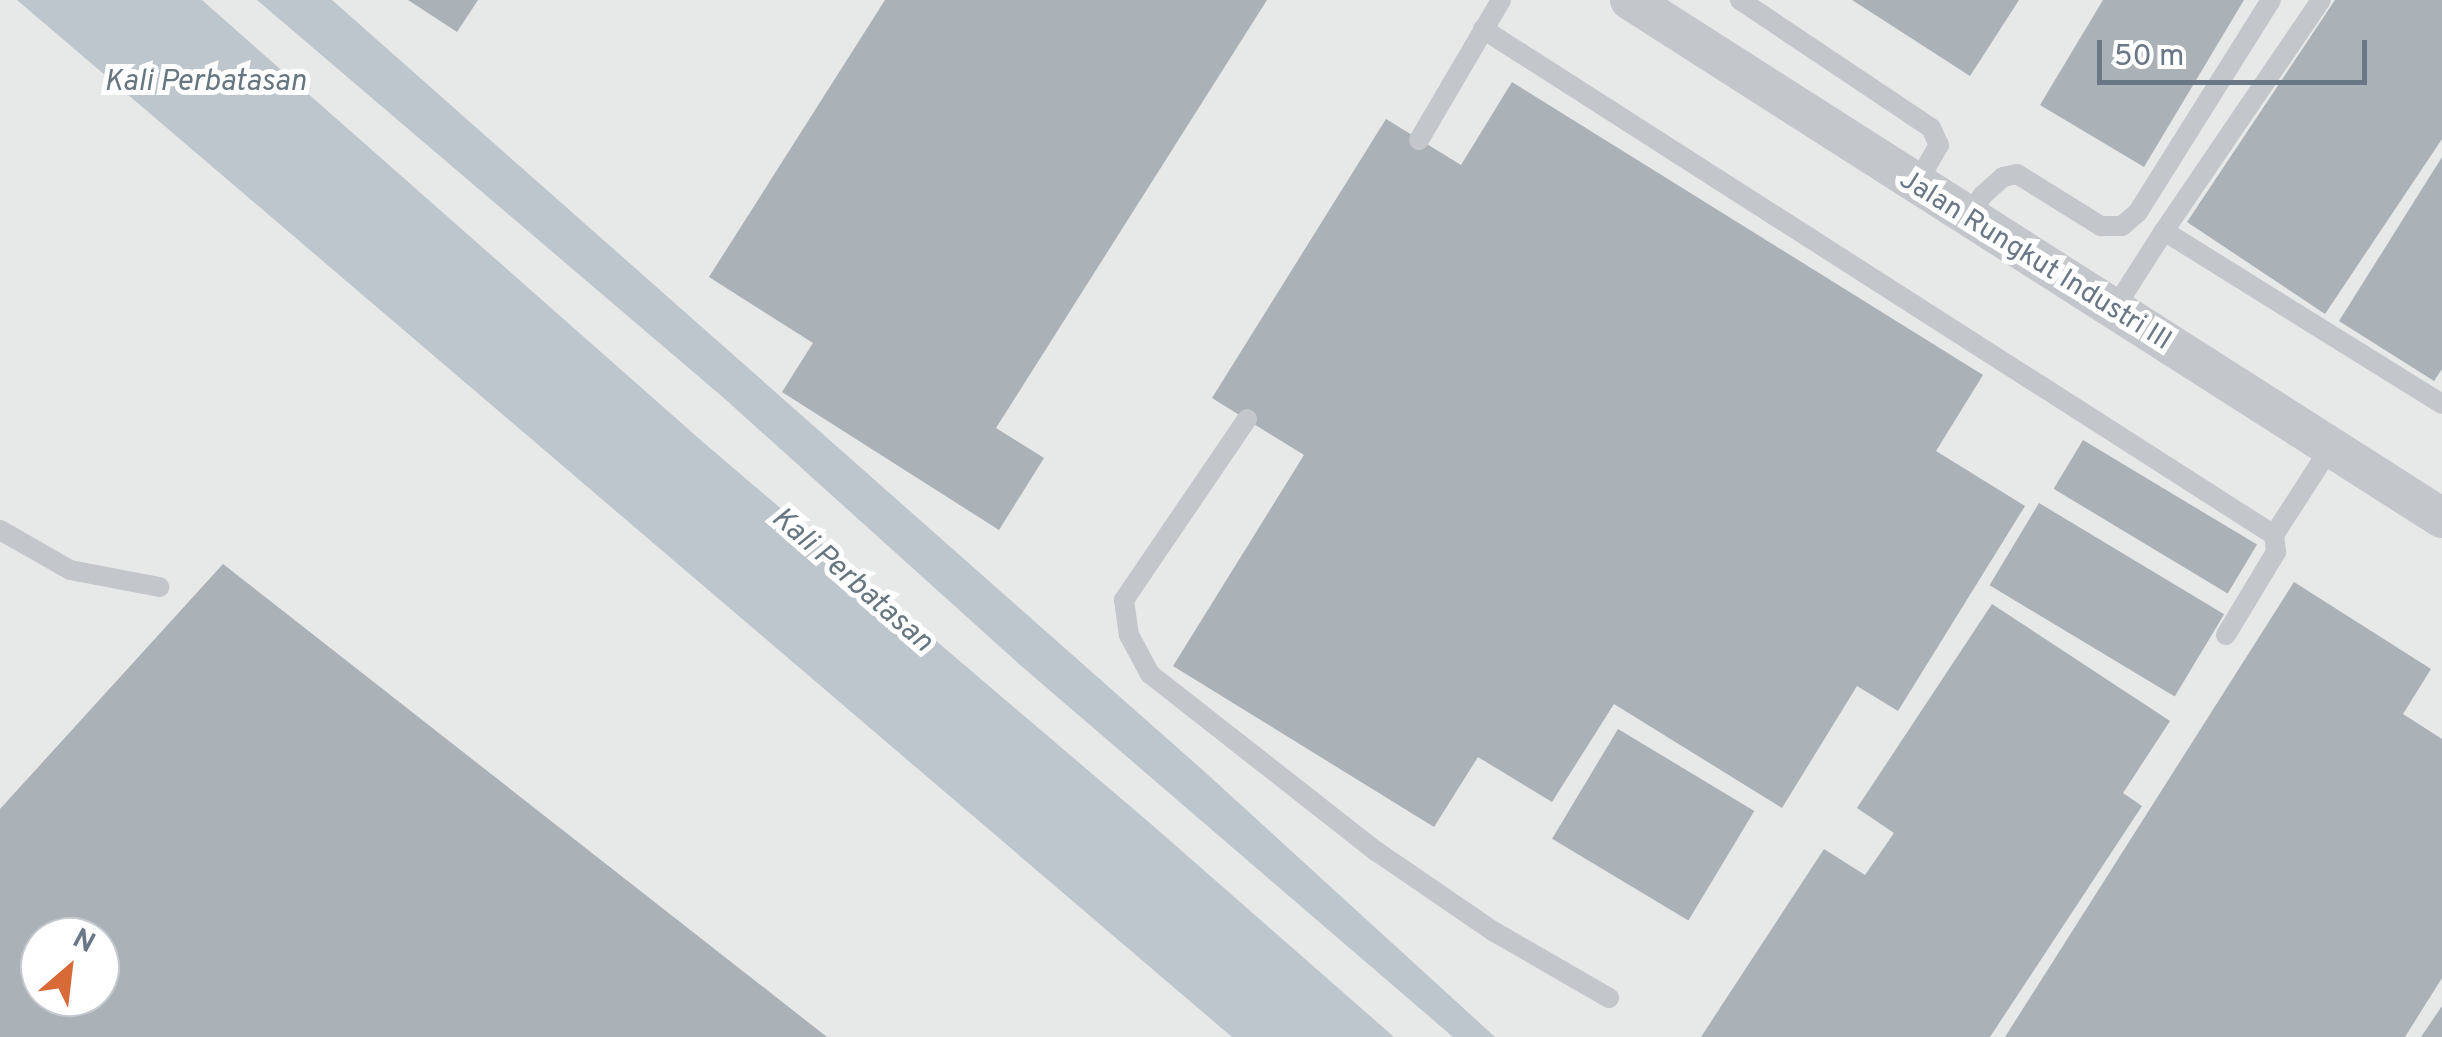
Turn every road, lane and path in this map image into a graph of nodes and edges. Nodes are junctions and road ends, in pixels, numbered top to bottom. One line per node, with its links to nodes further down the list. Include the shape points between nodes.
1 (1501, 0): 6 (lane)
2 (1630, 0): 8 (street, Jalan Rungkut Industri III)
3 (1740, 0): 8 (lane, via 1931,128 1939,145)
4 (2271, 0): 9 (lane, via 2138,212 2122,226 2101,226 2017,174 2003,177)
5 (2320, 0): 10 (lane)
6 (1483, 29): 7 (lane); 17 (lane)
7 (1419, 140)
8 (1915, 186): 9 (street, Jalan Rungkut Industri III)
9 (1966, 219): 11 (street, Jalan Rungkut Industri III)
10 (2164, 231): 11 (lane); 12 (lane)
11 (2113, 311): 14 (street, Jalan Rungkut Industri III)
12 (2442, 404)
13 (1247, 419): 20 (lane, via 1124,600 1129,635 1150,674 1376,852)
14 (2330, 448): 15 (street, Jalan Rungkut Industri III); 17 (lane)
15 (2442, 518)
16 (0, 530): 18 (lane, via 70,570)
17 (2274, 536): 19 (lane, via 2276,552)
18 (159, 588)
19 (2226, 635)
20 (1609, 998)

